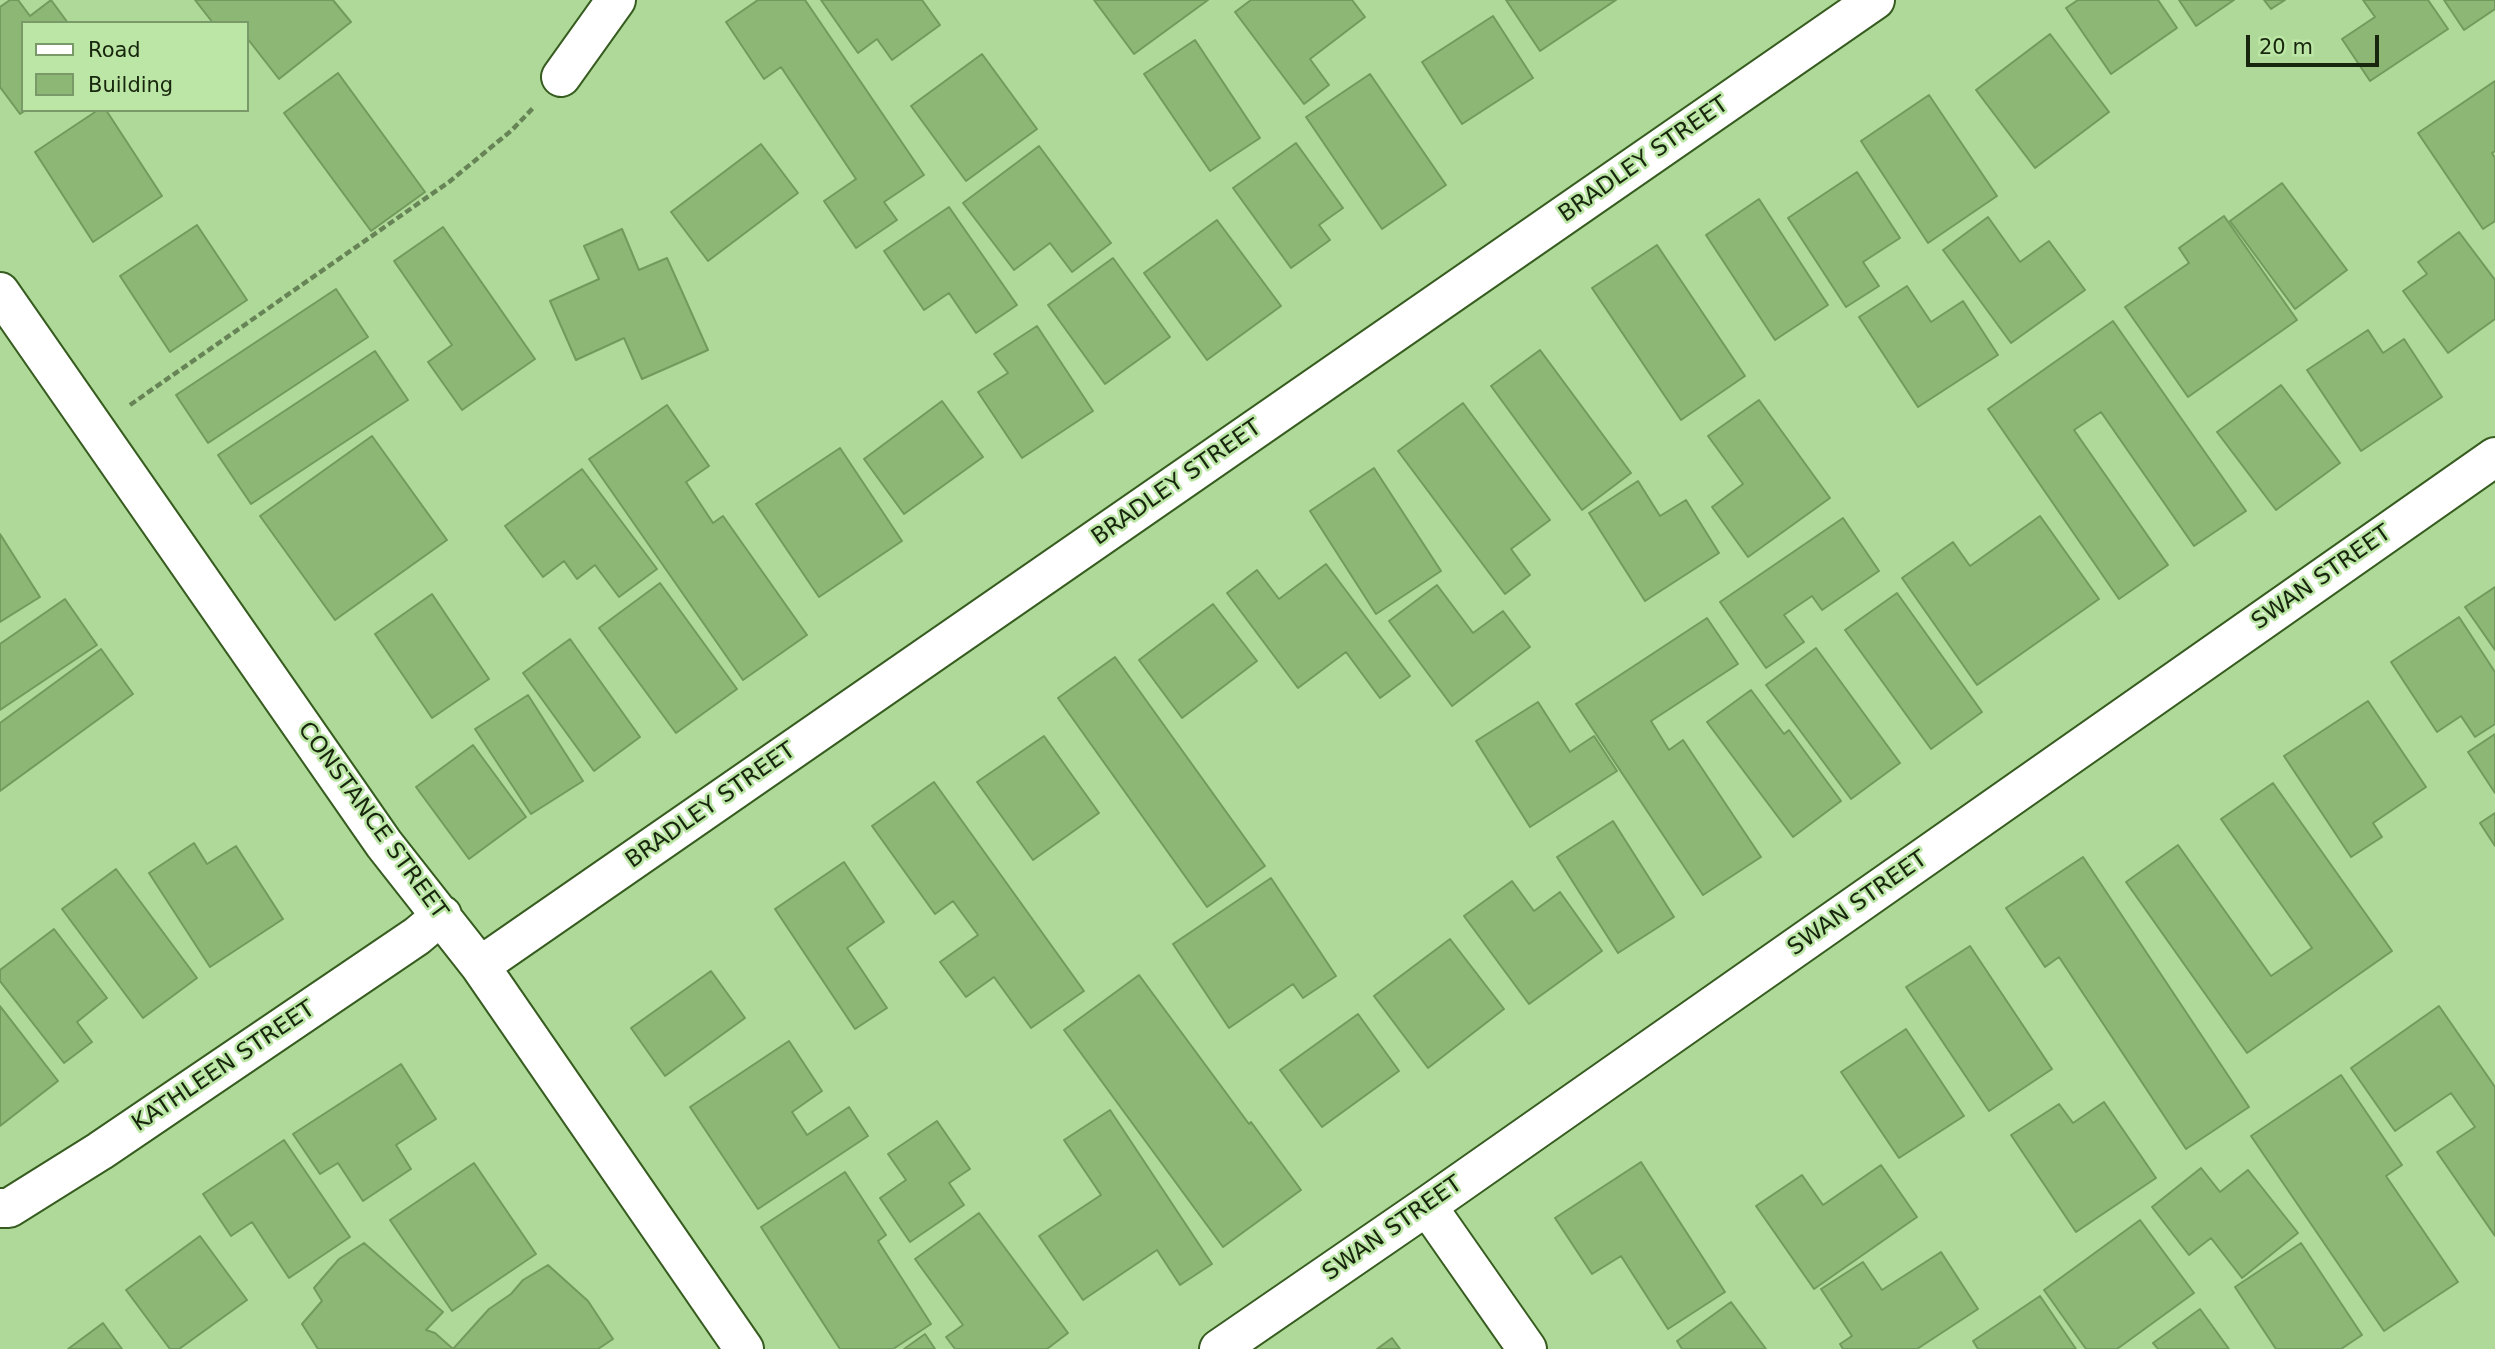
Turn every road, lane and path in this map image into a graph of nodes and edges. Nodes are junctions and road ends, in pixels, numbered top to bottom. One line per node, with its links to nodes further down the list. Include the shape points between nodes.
1 (616, 0): 3 (street)
2 (1875, 0): 8 (street, BRADLEY STREET)
3 (561, 78): 5 (path, via 512,130 449,182)
4 (0, 292): 5 (street, CONSTANCE STREET)
5 (95, 429): 7 (street, CONSTANCE STREET, via 384,844)
6 (2495, 457): 9 (street, SWAN STREET)
7 (442, 915): 8 (street, CONSTANCE STREET); 10 (street, KATHLEEN STREET, via 111,1143 9,1208)
8 (480, 966): 11 (street, CONSTANCE STREET)
9 (1427, 1206): 12 (street, SWAN STREET); 13 (street)
10 (0, 1208)
11 (744, 1349)
12 (1219, 1349)
13 (1527, 1349)

